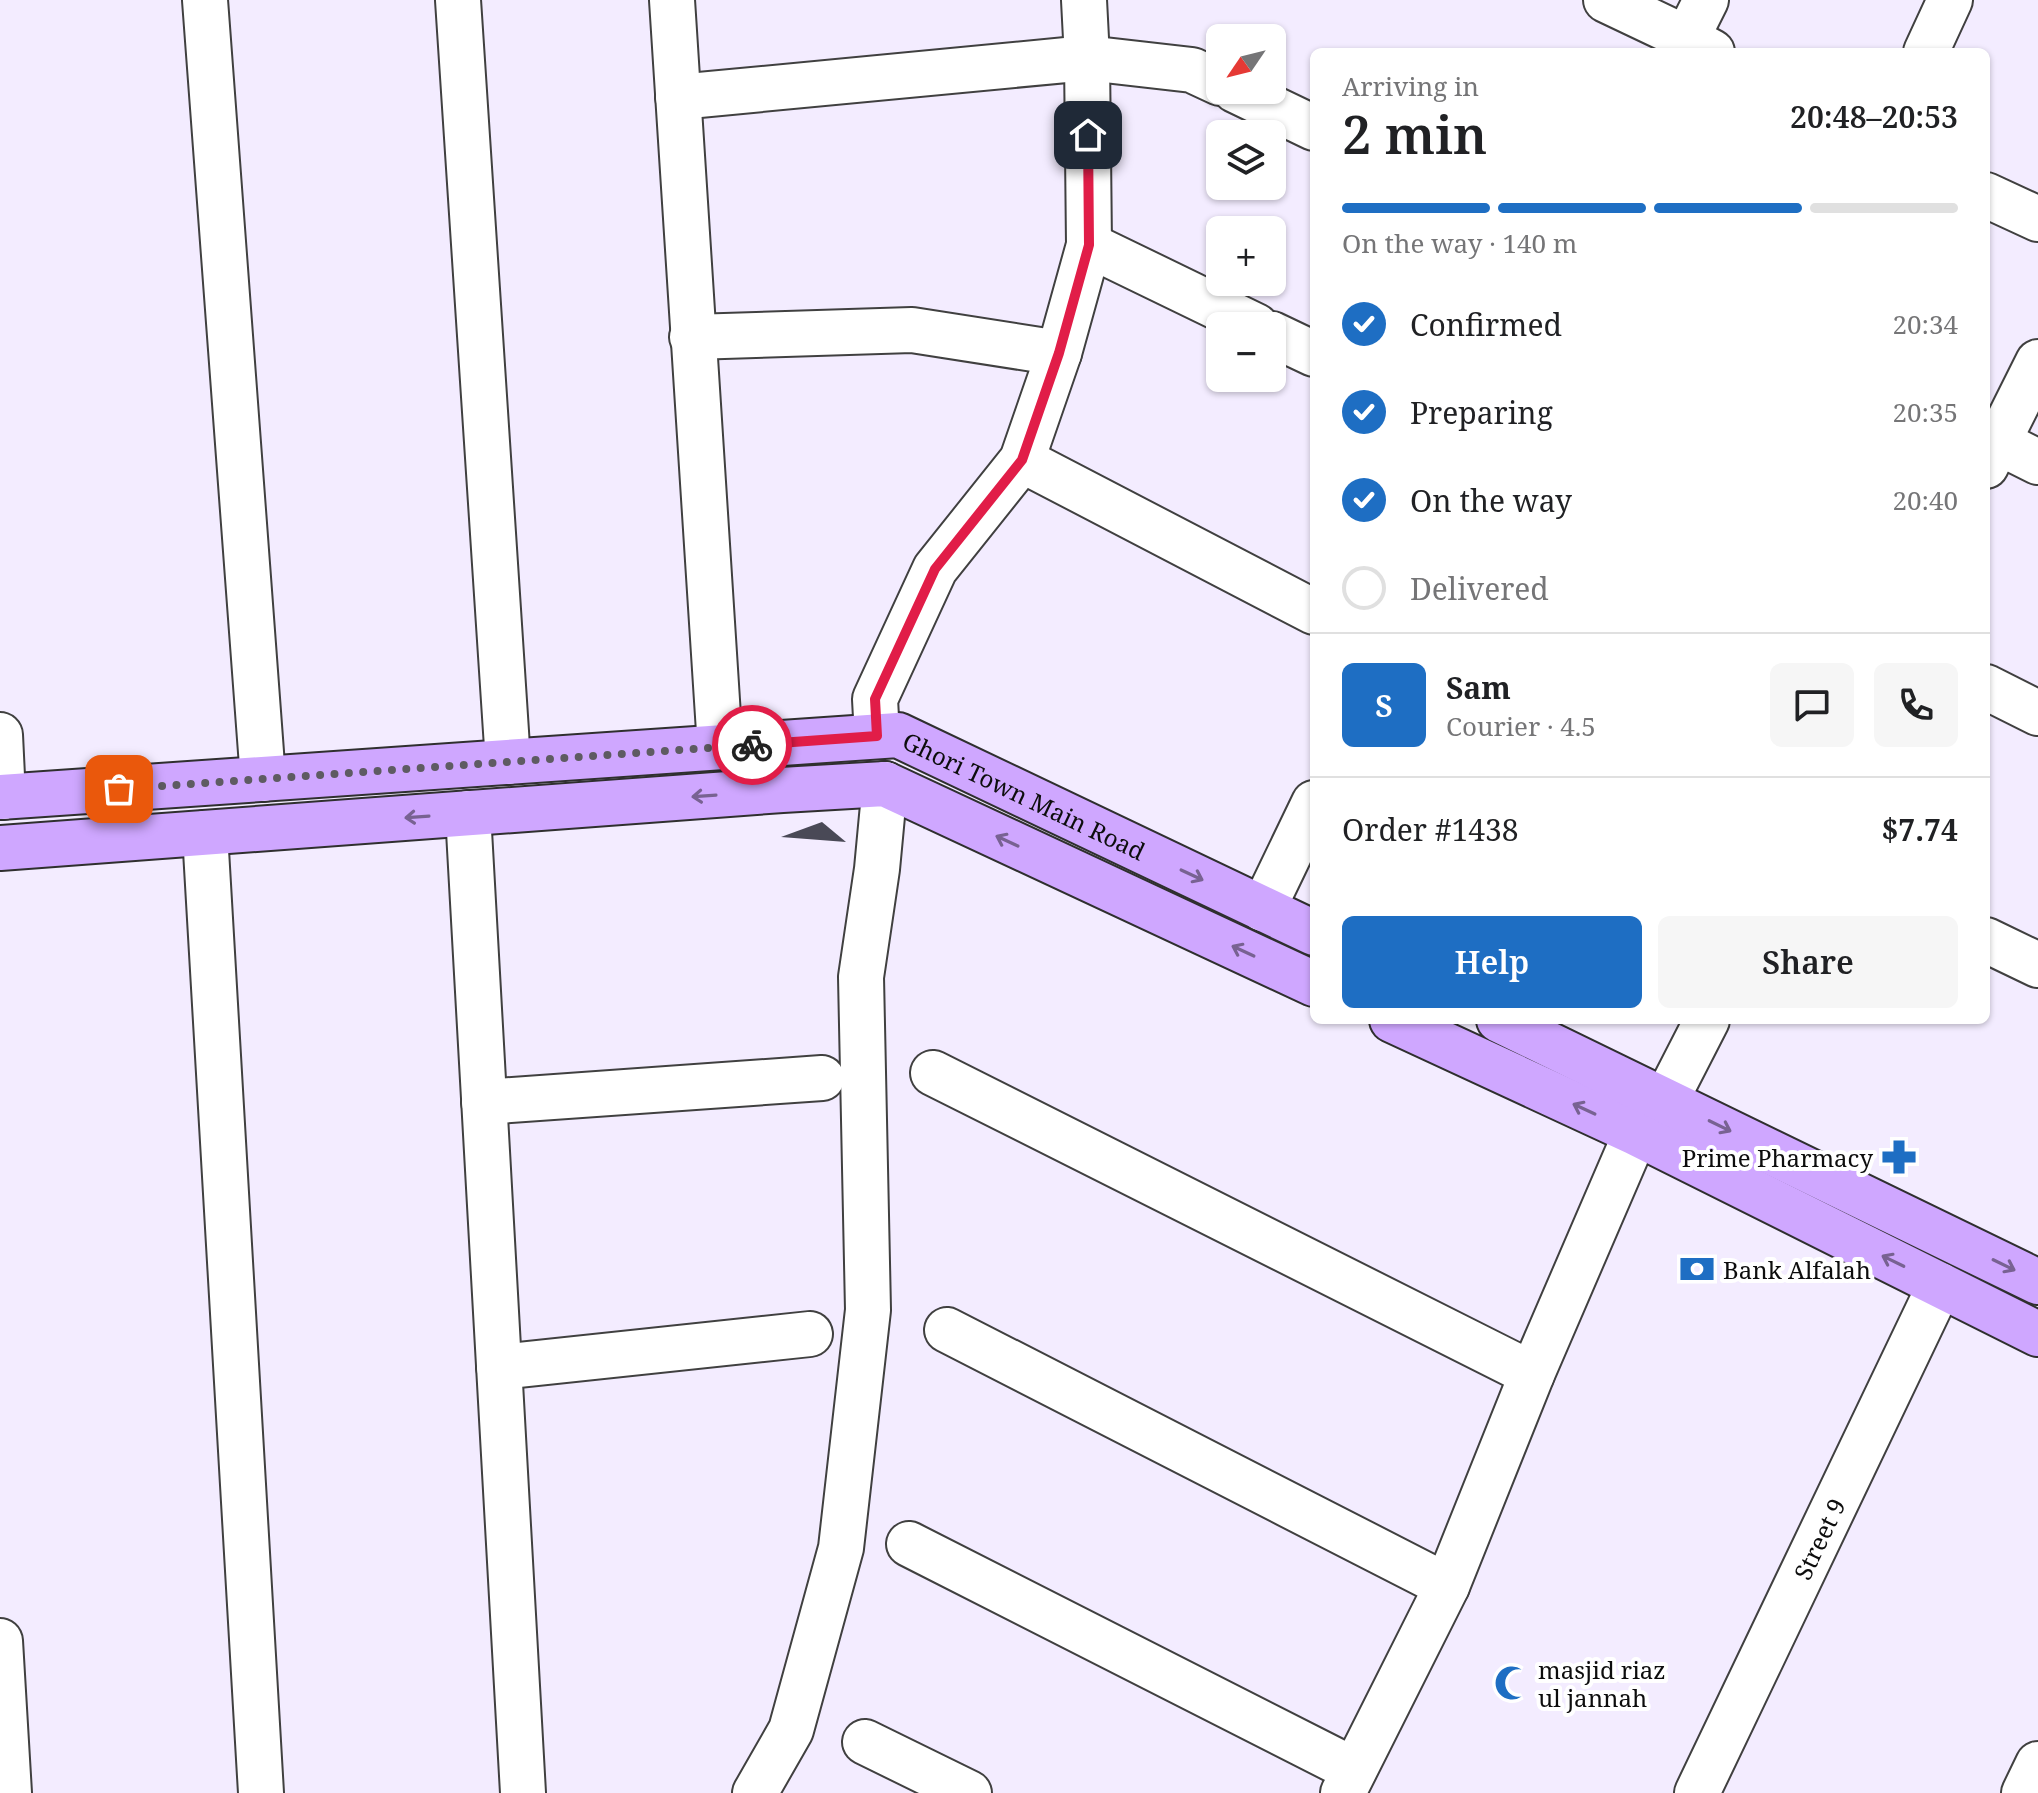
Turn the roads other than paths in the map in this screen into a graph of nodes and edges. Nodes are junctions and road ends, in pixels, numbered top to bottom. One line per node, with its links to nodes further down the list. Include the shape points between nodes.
1 (205, 0): 34 (street)
2 (458, 0): 33 (street)
3 (672, 0): 12 (street)
4 (1084, 0): 10 (street)
5 (1606, 0): 8 (street)
6 (1706, 0): 8 (street)
7 (1950, 0): 9 (street)
8 (1693, 47)
9 (1928, 48)
10 (1087, 58): 11 (street, via 1192,70); 12 (street); 17 (street)
11 (1206, 76)
12 (678, 97): 19 (street)
13 (1264, 104): 14 (street)
14 (1310, 126)
15 (1990, 197): 16 (street)
16 (2038, 219)
17 (1089, 245): 18 (street); 22 (street)
18 (1227, 312)
19 (692, 337): 22 (street, via 912,330); 32 (street)
20 (1286, 341): 21 (street)
21 (1310, 352)
22 (1059, 353): 25 (street)
23 (2038, 362): 24 (street)
24 (1992, 454): 26 (street)
25 (1022, 460): 27 (street); 31 (street, via 935,569 875,699)
26 (2038, 462)
27 (1310, 610)
28 (1990, 689): 29 (street)
29 (2038, 713)
30 (0, 735): 36 (street)
31 (877, 736): 32 (street, Ghori Town Main Road); 41 (street, Ghori Town Main Road, one-way to 41, via 898,735)
32 (720, 747): 33 (street, Ghori Town Main Road)
33 (508, 762): 34 (street, Ghori Town Main Road)
34 (263, 779): 36 (street, Ghori Town Main Road)
35 (885, 784): 38 (street, one-way to 38); 45 (street, one-way to 35); 70 (street, via 861,977 868,1310 841,1548 791,1730)
36 (2, 797)
37 (1310, 811): 41 (street)
38 (468, 813): 39 (street, one-way to 39); 52 (street)
39 (205, 833): 40 (street); 68 (street)
40 (0, 848)
41 (1263, 909): 42 (street, Ghori Town Main Road)
42 (1310, 931)
43 (1990, 942): 44 (street)
44 (2038, 965)
45 (1310, 982)
46 (1401, 1024): 53 (street, one-way to 46)
47 (1507, 1024): 51 (street)
48 (1705, 1024): 51 (street)
49 (933, 1073): 60 (street)
50 (822, 1078): 52 (street)
51 (1666, 1100): 54 (street, one-way to 54)
52 (484, 1102): 59 (street)
53 (1636, 1133): 55 (street, one-way to 53); 60 (street)
54 (2038, 1282)
55 (1940, 1285): 58 (street); 72 (street, Street 9)
56 (947, 1330): 62 (street)
57 (810, 1334): 59 (street)
58 (2038, 1334)
59 (499, 1367): 69 (street)
60 (1532, 1374): 62 (street)
61 (909, 1544): 66 (street)
62 (1447, 1586): 66 (street)
63 (0, 1641): 67 (street)
64 (865, 1742): 71 (street)
65 (2038, 1764): 73 (street)
66 (1348, 1782)
67 (9, 1793)
68 (261, 1793)
69 (523, 1793)
70 (755, 1793)
71 (969, 1793)
72 (1697, 1793)
73 (2024, 1793)

